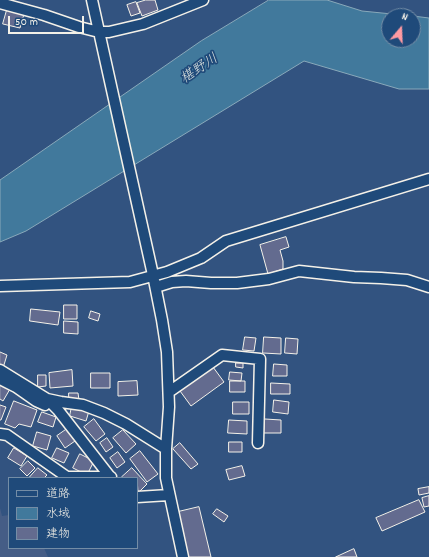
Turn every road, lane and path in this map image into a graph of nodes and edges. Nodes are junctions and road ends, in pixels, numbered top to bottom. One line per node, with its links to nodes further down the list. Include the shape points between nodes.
1 (92, 0): 4 (street)
2 (203, 0): 4 (street, via 143,24)
3 (0, 3): 4 (street)
4 (99, 32): 6 (street)
5 (429, 179): 6 (street, via 226,241 201,258)
6 (153, 275): 7 (street, via 130,282); 8 (street)
7 (0, 286)
8 (156, 287): 9 (street, via 186,281 237,283 269,279 299,271 407,280); 12 (street, via 166,346)
9 (429, 287)
10 (0, 370): 13 (street)
11 (0, 379): 13 (street, via 45,405)
12 (169, 392): 15 (street, via 222,355 260,359); 16 (street)
13 (47, 399): 16 (street, via 83,404 126,424); 18 (street)
14 (0, 434): 17 (street, via 7,435)
15 (258, 443)
16 (166, 449): 19 (street)
17 (67, 477)
18 (110, 477)
19 (169, 495): 20 (street); 21 (street)
20 (138, 497)
21 (183, 557)

